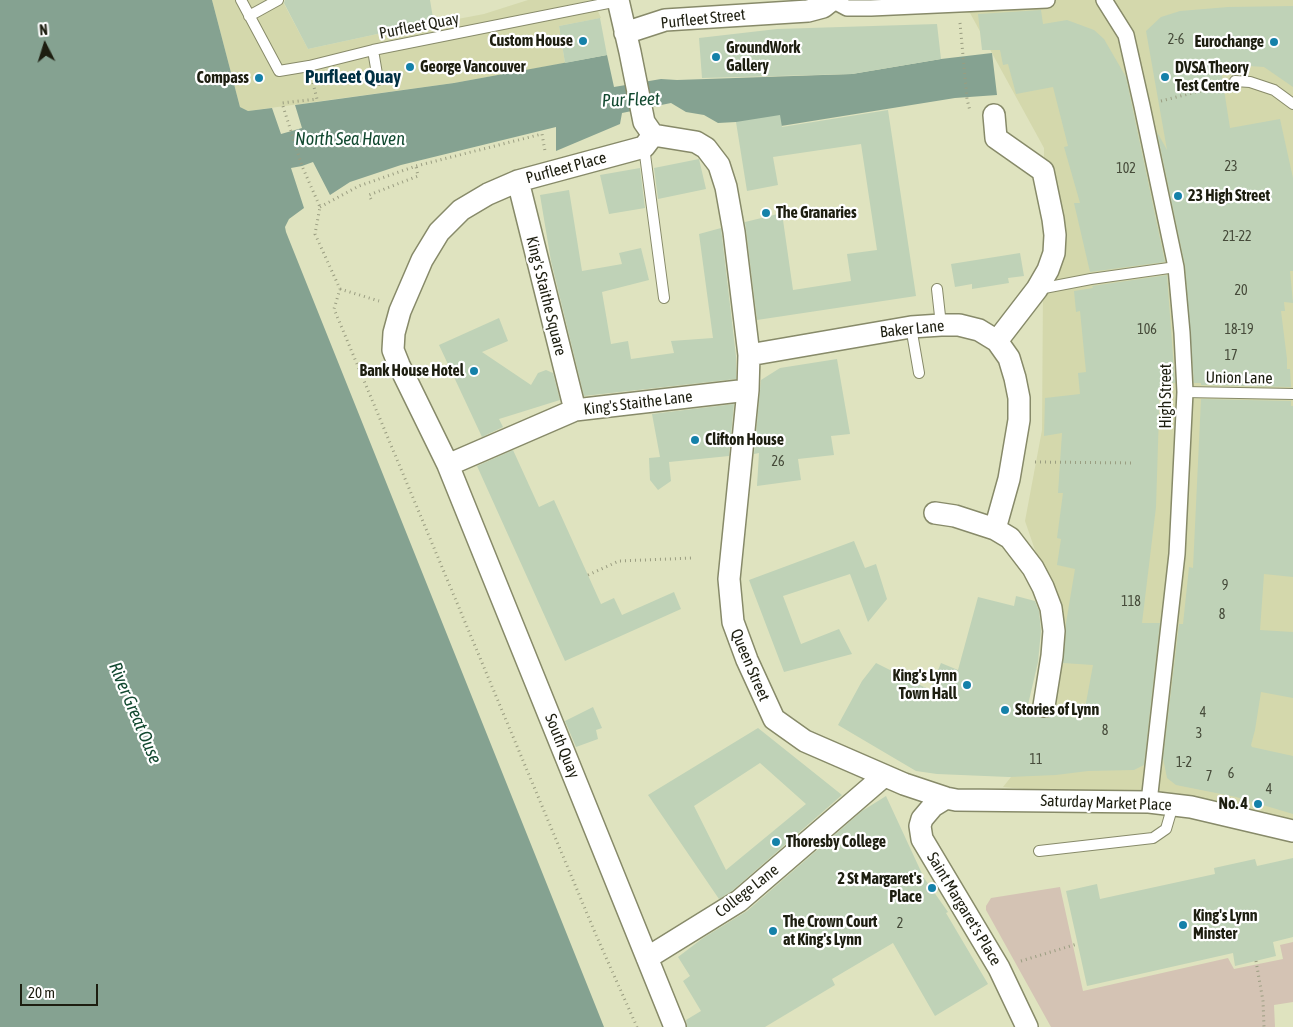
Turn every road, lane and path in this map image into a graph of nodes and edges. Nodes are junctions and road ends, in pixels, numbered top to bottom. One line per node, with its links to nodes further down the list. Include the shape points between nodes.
1 (242, 0): 8 (lane, Purfleet Quay)
2 (278, 0): 8 (lane)
3 (618, 0): 9 (street); 10 (lane, Purfleet Quay)
4 (832, 0): 7 (street, Purfleet Street, via 847,8); 9 (street, Purfleet Street, via 823,7 808,10 665,20)
5 (1048, 0): 7 (street, Purfleet Street)
6 (1104, 0): 16 (street, High Street, via 1126,35)
7 (959, 5): 14 (path)
8 (249, 16): 11 (lane, Purfleet Quay, via 279,71)
9 (628, 42): 18 (street)
10 (373, 50): 11 (lane, Purfleet Quay); 12 (lane, Purfleet Quay)
11 (309, 66): 23 (path, via 317,99 282,103 302,166)
12 (378, 80)
13 (1235, 81): 15 (lane, via 1274,90); 16 (path)
14 (967, 99)
15 (1293, 104)
16 (1142, 106): 24 (street, High Street)
17 (994, 114): 27 (street, via 988,140 1043,171 1053,219 1054,253)
18 (647, 135): 20 (street, Purfleet Place); 28 (lane); 33 (street, Purfleet Place, via 696,142 719,165 734,232)
19 (416, 166): 20 (path, via 542,134); 22 (path, via 418,176 369,196); 23 (path, via 360,186)
20 (550, 172): 21 (street, Purfleet Place)
21 (518, 181): 31 (street, Purfleet Place, via 462,210 439,232 418,269); 38 (street, King's Staithe Square)
22 (370, 199)
23 (320, 207): 25 (path, via 315,234)
24 (1176, 268): 27 (lane); 36 (street, High Street)
25 (340, 288): 31 (path, via 379,301); 57 (path, via 334,309)
26 (937, 289): 29 (lane)
27 (1037, 289): 32 (street)
28 (664, 298)
29 (941, 325): 30 (street, Baker Lane); 32 (street, Baker Lane, via 979,330)
30 (911, 327): 33 (street, Baker Lane); 34 (lane)
31 (394, 333): 41 (street, Purfleet Place, via 393,350 399,365)
32 (997, 341): 39 (street, Baker Lane, via 1009,358 1019,398)
33 (749, 355): 35 (street, Purfleet Place)
34 (919, 373)
35 (748, 390): 38 (street, King's Staithe Lane); 47 (street, Queen Street, via 729,579 732,622 774,720 805,741)
36 (1186, 392): 37 (lane, Union Lane); 49 (street, High Street, via 1177,554)
37 (1293, 394)
38 (575, 410): 41 (street, King's Staithe Lane)
39 (1012, 461): 40 (path); 43 (street, Baker Lane)
40 (1134, 463)
41 (448, 465): 54 (street, South Quay)
42 (935, 513): 43 (street)
43 (995, 528): 46 (street, via 1010,538 1034,568 1051,608 1054,631)
44 (693, 558): 45 (path, via 619,562)
45 (588, 575)
46 (1044, 706)
47 (884, 776): 48 (street, Queen Street); 54 (street, College Lane, via 739,901)
48 (946, 798): 49 (street, Saturday Market Place); 56 (street, Saint Margaret's Place, via 922,818 922,839)
49 (1149, 802): 50 (street, Saturday Market Place)
50 (1173, 805): 51 (street, Saturday Market Place); 52 (lane, via 1166,829 1153,838)
51 (1293, 831)
52 (1039, 851)
53 (1077, 944): 56 (path)
54 (647, 958): 58 (street, South Quay)
55 (1256, 961): 60 (path)
56 (1000, 968): 59 (street, Saint Margaret's Place)
57 (637, 1027)
58 (675, 1027)
59 (1027, 1027)
60 (1264, 1027)

